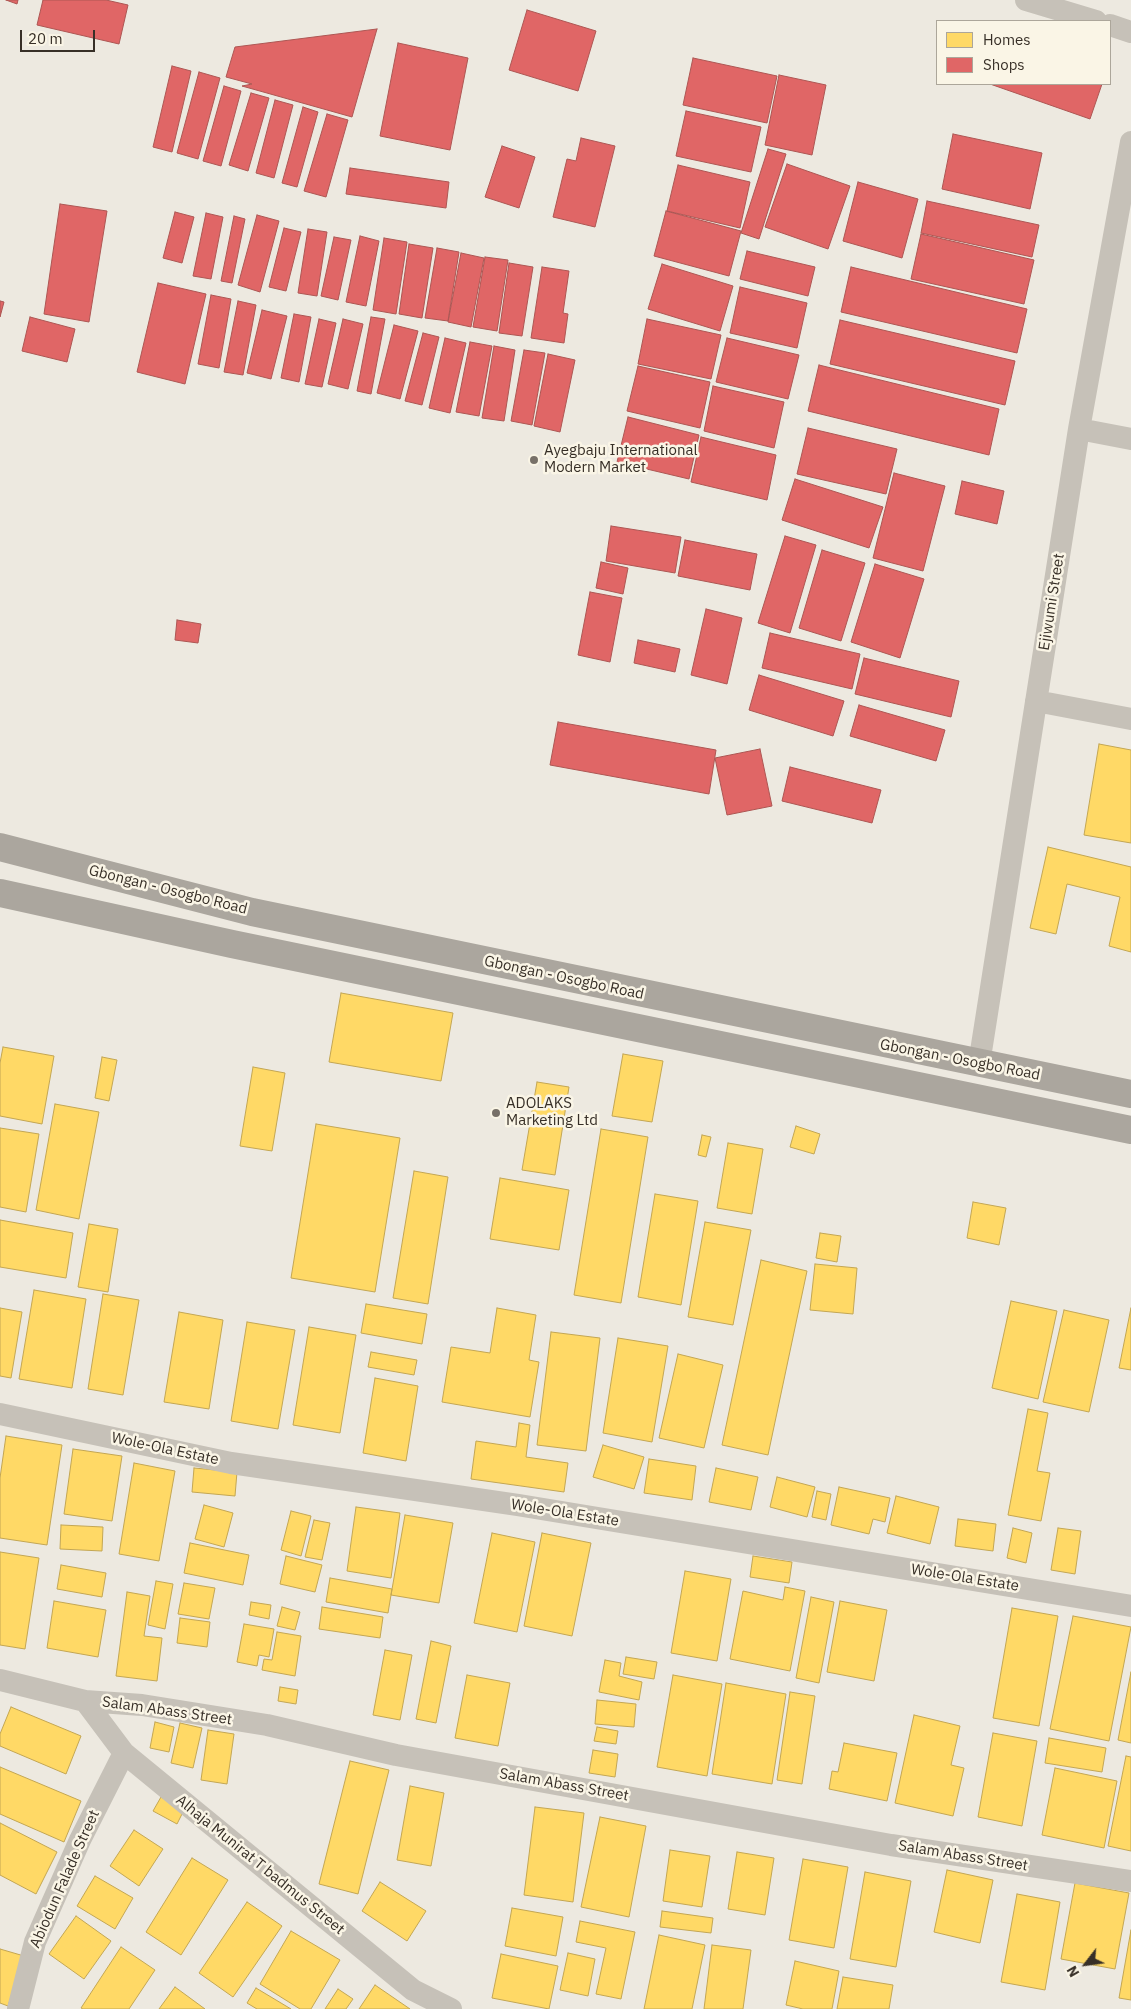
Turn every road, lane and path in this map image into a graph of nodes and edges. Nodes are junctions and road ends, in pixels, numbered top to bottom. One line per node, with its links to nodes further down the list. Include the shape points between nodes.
1 (1026, 0): 2 (street)
2 (1093, 20)
3 (1111, 25): 4 (street)
4 (1131, 32)
5 (1131, 142): 6 (street, Ejiwumi Street)
6 (1079, 430): 7 (street); 8 (street, Ejiwumi Street)
7 (1131, 439)
8 (1036, 701): 9 (street); 12 (street, Ejiwumi Street)
9 (1131, 719)
10 (0, 847): 12 (main road, Gbongan - Osogbo Road, via 252,912)
11 (0, 893): 14 (main road)
12 (979, 1064): 13 (main road, Gbongan - Osogbo Road)
13 (1131, 1094)
14 (1131, 1130)
15 (0, 1414): 16 (street, Wole-Ola Estate, via 232,1463 518,1505)
16 (1131, 1606)
17 (0, 1680): 18 (street, Salam Abass Street)
18 (85, 1701): 19 (street, Alhaja Munirat T badmus Street); 20 (street, Salam Abass Street, via 142,1705 267,1725 396,1755 892,1845)
19 (124, 1753): 21 (street, Abiodun Falade Street, via 80,1840 35,1942); 22 (street, Alhaja Munirat T badmus Street, via 413,1990)
20 (1131, 1881)
21 (18, 2009)
22 (451, 2009)

